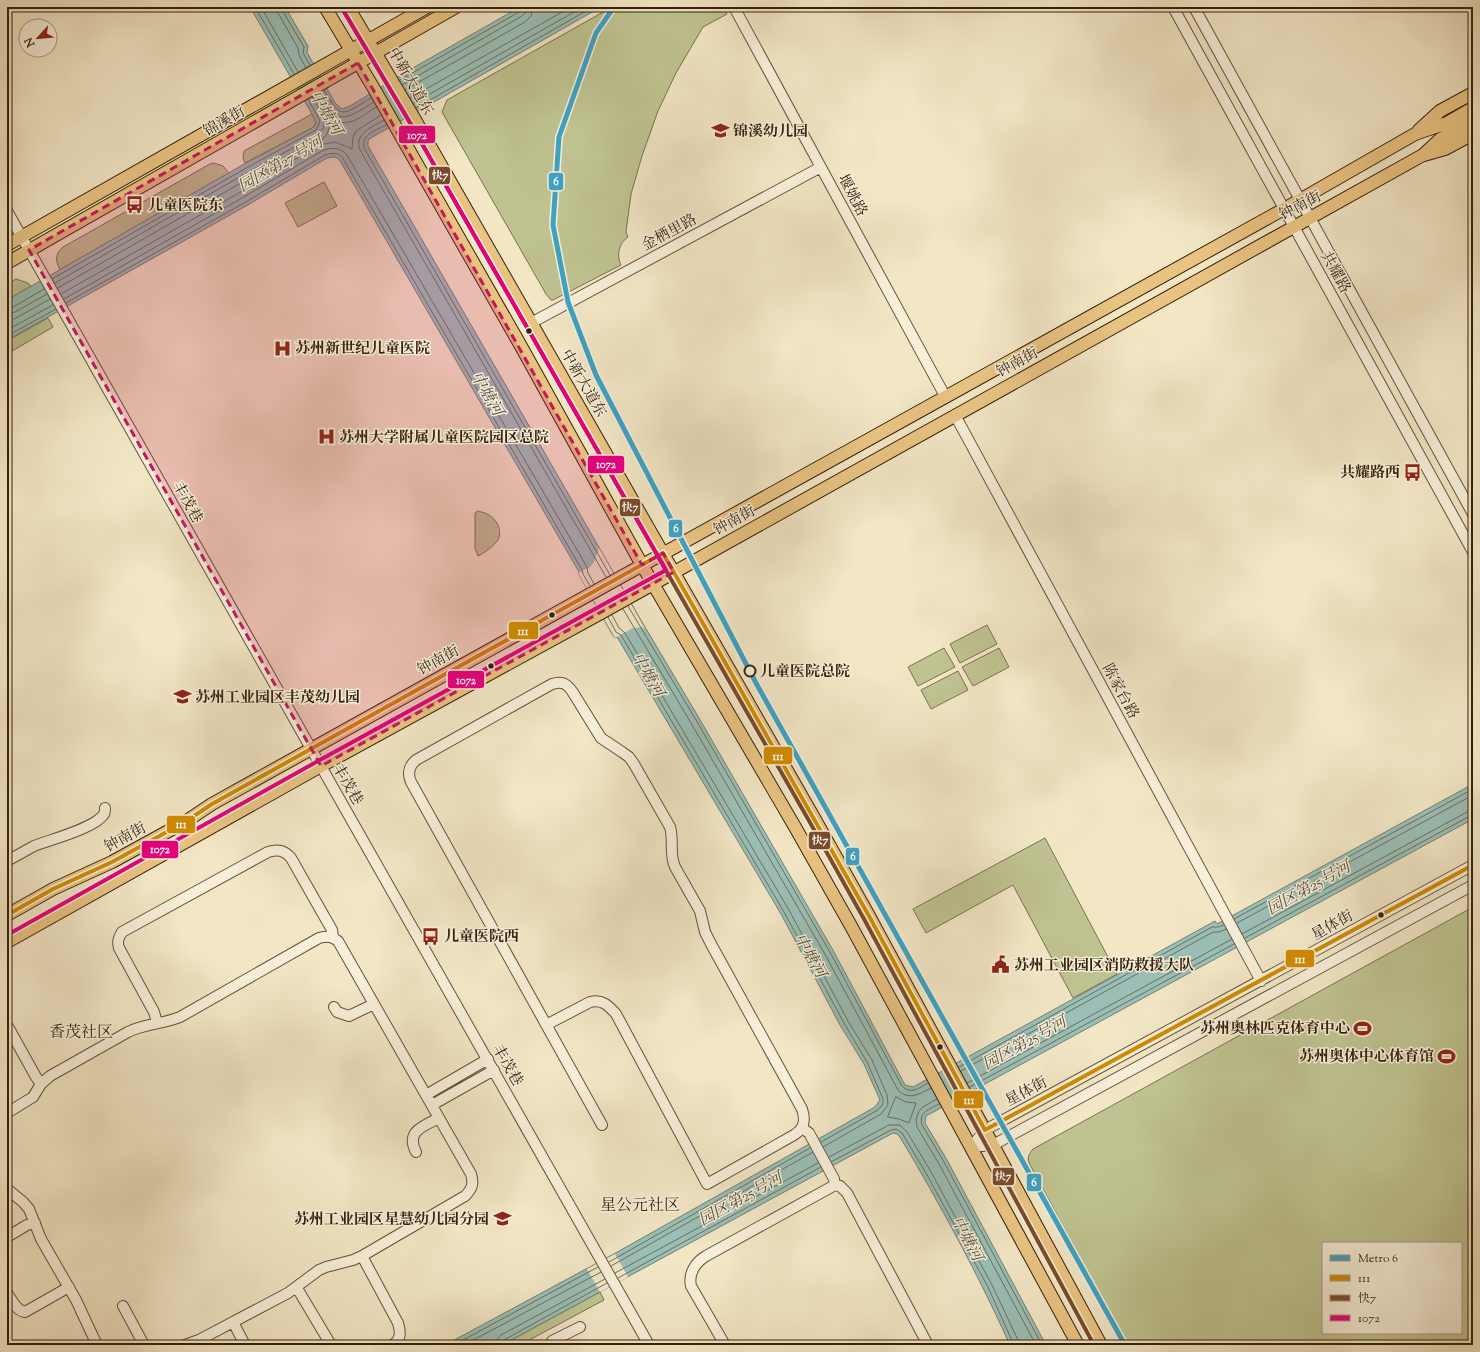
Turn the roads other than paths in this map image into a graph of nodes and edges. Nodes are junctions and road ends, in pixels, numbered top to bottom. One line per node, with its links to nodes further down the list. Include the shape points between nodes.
1 (325, 7): 9 (main road)
2 (348, 7): 8 (main road, 中新大道东)
3 (427, 7): 8 (main road, 锦溪街)
4 (456, 7): 10 (main road, 锦溪街)
5 (734, 7): 18 (street, 堰姚路)
6 (1172, 7): 20 (street, 共耀路)
7 (1194, 7): 19 (street, 共耀路)
8 (368, 40): 9 (main road, 锦溪街); 10 (main road, 中新大道东)
9 (351, 51): 11 (main road); 24 (main road, 锦溪街)
10 (376, 53): 11 (main road, 锦溪街); 28 (main road, 中新大道东)
11 (358, 63): 26 (main road, 锦溪街); 34 (main road, via 522,348)
12 (1473, 93): 15 (main road, via 1440,111)
13 (1473, 108): 15 (main road, 钟南街, via 1446,123)
14 (1473, 122): 17 (main road, 钟南街, via 1440,139)
15 (1415, 134): 19 (main road, 钟南街)
16 (1473, 134): 17 (main road, via 1445,149)
17 (1423, 155): 22 (main road, 钟南街)
18 (821, 167): 28 (street, 金栖里路); 29 (street, 堰姚路)
19 (1299, 199): 20 (main road, 钟南街); 22 (street, 共耀路)
20 (1284, 209): 23 (street, 共耀路); 29 (main road, 钟南街)
21 (7, 211): 24 (street, 丰茂巷)
22 (1310, 218): 23 (main road, 钟南街); 31 (street, 共耀路)
23 (1294, 227): 30 (main road, 钟南街); 32 (street, 共耀路)
24 (21, 236): 25 (main road, 锦溪街); 26 (street, 丰茂巷)
25 (7, 245)
26 (29, 250): 27 (main road, 锦溪街); 37 (street, 丰茂巷)
27 (7, 263)
28 (531, 323): 33 (main road, 中新大道东)
29 (945, 396): 33 (main road, 钟南街)
30 (955, 415): 35 (main road, 钟南街); 46 (street, 陈家台路)
31 (1473, 514)
32 (1473, 552)
33 (663, 553): 34 (main road, 钟南街); 35 (main road, 中新大道东)
34 (642, 565): 36 (main road); 37 (main road, 钟南街)
35 (674, 572): 36 (main road, 钟南街); 61 (main road, 中新大道东, via 861,903)
36 (653, 584): 38 (main road, 钟南街); 63 (main road, via 817,866)
37 (311, 749): 38 (street, 丰茂巷); 43 (main road, 钟南街, via 112,862 53,889)
38 (320, 766): 45 (main road, 钟南街); 52 (street, 丰茂巷)
39 (105, 808): 40 (street, via 99,819 85,827 36,846)
40 (7, 861)
41 (1473, 865): 46 (street, 星体街)
42 (1473, 885): 62 (street, 星体街)
43 (7, 915)
44 (333, 937): 47 (street, via 342,947); 49 (street, via 319,938 191,1011 172,1020); 49 (street, via 332,930 291,858 280,850 268,852 122,932 118,937 119,948 154,1012)
45 (7, 942)
46 (1261, 981): 61 (street, 星体街)
47 (374, 1004): 48 (street, via 350,1016 337,1012); 55 (street)
48 (334, 1007)
49 (157, 1023): 54 (street, via 128,1032 50,1076)
50 (7, 1025): 54 (street)
51 (546, 1025): 59 (street); 60 (street, via 596,1000 609,1006 616,1014 707,1184 794,1136); 60 (street, via 408,776 416,760 552,684 562,682 572,691 601,738 629,757 670,827 672,860 675,867 700,911 711,944 802,1110)
52 (488, 1059): 53 (street, 丰茂巷); 55 (street)
53 (494, 1070): 56 (street); 83 (street, 丰茂巷)
54 (41, 1084): 57 (street, via 33,1097)
55 (426, 1095): 56 (street)
56 (432, 1105): 58 (street)
57 (7, 1113)
58 (439, 1118): 64 (street, via 414,1134 412,1140); 69 (street, via 471,1174 473,1181 470,1192)
59 (602, 1125)
60 (802, 1128): 65 (street, via 809,1133 830,1170)
61 (985, 1130): 62 (main road, 中新大道东); 63 (street, 星体街)
62 (993, 1145): 63 (street, 星体街); 87 (main road, 中新大道东)
63 (971, 1147): 86 (main road)
64 (416, 1152)
65 (835, 1185): 84 (street, via 698,1262 691,1274 691,1286); 85 (street, via 847,1193)
66 (7, 1189): 67 (street, via 29,1209)
67 (35, 1223): 68 (street, via 27,1224); 70 (street, via 41,1239)
68 (7, 1236)
69 (362, 1256): 71 (street, via 326,1267); 82 (street, via 398,1323 401,1335)
70 (69, 1287): 72 (street, via 25,1312 20,1312); 77 (street)
71 (297, 1288): 74 (street); 81 (street)
72 (7, 1293)
73 (123, 1306): 78 (street)
74 (233, 1322): 79 (street); 80 (street)
75 (580, 1327): 76 (street)
76 (550, 1344)
77 (97, 1345)
78 (144, 1345)
79 (185, 1345)
80 (245, 1345)
81 (331, 1345)
82 (393, 1345)
83 (650, 1345)
84 (725, 1345)
85 (928, 1345)
86 (1078, 1345)
87 (1101, 1345)

